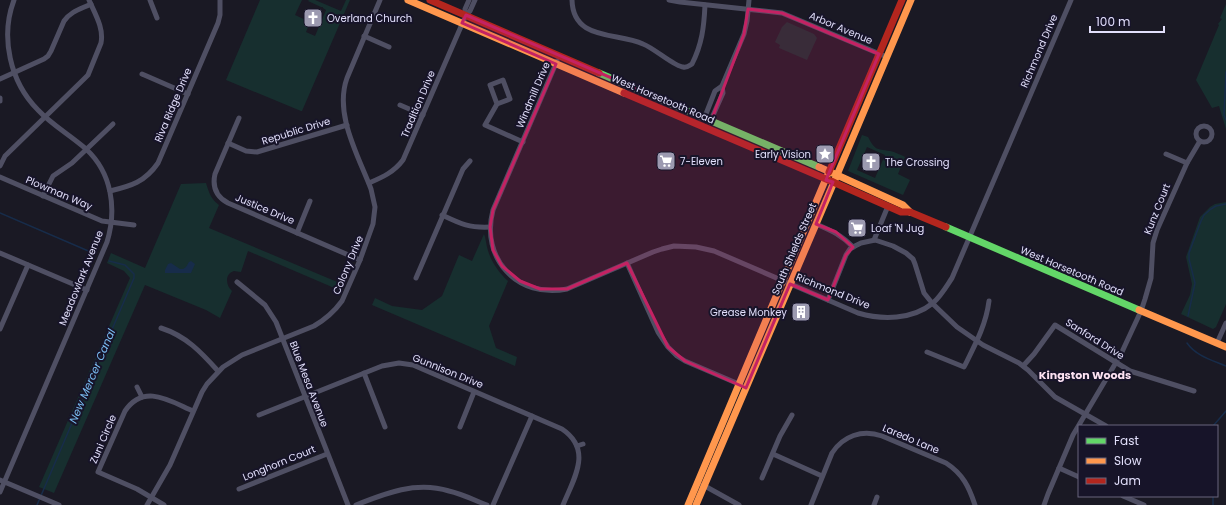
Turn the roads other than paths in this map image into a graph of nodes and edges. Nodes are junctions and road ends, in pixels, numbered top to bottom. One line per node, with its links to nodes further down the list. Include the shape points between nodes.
1 (14, 0): 27 (street, Meadowlark Avenue, via 8,22 8,37)
2 (150, 0): 19 (street)
3 (220, 0): 30 (street, Riva Ridge Drive, via 218,23)
4 (380, 0): 21 (street, Colony Drive)
5 (408, 0): 20 (main road, West Horsetooth Road)
6 (430, 0): 18 (main road, West Horsetooth Road)
7 (469, 0): 18 (street, Tradition Drive, via 465,9)
8 (475, 0): 18 (street, Tradition Drive)
9 (572, 0): 16 (street, via 574,17 582,26 637,41 685,68 692,64 700,48)
10 (669, 0): 16 (street, Arbor Avenue)
11 (749, 0): 17 (street)
12 (902, 0): 23 (main road, South Shields Street)
13 (911, 0): 25 (main road, South Shields Street)
14 (1071, 0): 65 (street, Richmond Drive)
15 (90, 2): 27 (street, via 64,21 48,56); 34 (street, via 101,29 101,43 88,74)
16 (705, 5): 17 (street, Arbor Avenue)
17 (748, 9): 23 (street, Arbor Avenue, via 792,17); 36 (street, via 744,34 722,86 723,93)
18 (466, 15): 20 (street, Tradition Drive); 24 (main road, West Horsetooth Road)
19 (157, 18)
20 (462, 23): 26 (main road, West Horsetooth Road); 33 (street, Tradition Drive)
21 (364, 36): 22 (street); 38 (street, Colony Drive, via 343,90 343,111)
22 (389, 47)
23 (879, 54): 25 (street, Arbor Avenue); 48 (main road, South Shields Street)
24 (560, 56): 26 (street, Windmill Drive); 36 (main road, West Horsetooth Road)
25 (887, 57): 49 (main road, South Shields Street)
26 (556, 64): 39 (main road, West Horsetooth Road); 41 (street, Windmill Drive)
27 (14, 74): 29 (street); 34 (street, Meadowlark Avenue, via 30,102)
28 (142, 74): 30 (street)
29 (0, 79)
30 (188, 94): 54 (street, Riva Ridge Drive, via 161,158 153,170 136,183)
31 (497, 104): 31 (street, Windmill Drive, via 510,99 503,80 490,84); 41 (street, Windmill Drive, via 485,125)
32 (400, 105): 33 (street)
33 (423, 115): 53 (street, Tradition Drive, via 399,166)
34 (45, 117): 43 (street, Meadowlark Avenue); 47 (street, via 6,156)
35 (239, 118): 42 (street, Justice Drive)
36 (707, 119): 39 (street); 48 (main road, West Horsetooth Road)
37 (113, 124): 43 (street)
38 (347, 125): 42 (street, Republic Drive, via 257,152 246,151); 53 (street, Colony Drive)
39 (704, 127): 51 (main road, West Horsetooth Road)
40 (1200, 141): 46 (street, Kunz Court)
41 (523, 142): 63 (street, Windmill Drive, via 493,210)
42 (228, 143): 64 (street, Justice Drive, via 214,178 219,197)
43 (86, 150): 54 (street, Meadowlark Avenue, via 101,169); 55 (street, via 53,176)
44 (1166, 154): 46 (street)
45 (470, 161): 59 (street, via 463,169)
46 (1187, 163): 79 (street, Kunz Court, via 1156,230 1151,278)
47 (0, 166)
48 (829, 172): 49 (main road, West Horsetooth Road); 51 (main road, South Shields Street)
49 (837, 175): 52 (main road, South Shields Street); 58 (main road, West Horsetooth Road, via 904,205)
50 (0, 177): 55 (street, Plowman Way)
51 (826, 180): 52 (main road, West Horsetooth Road); 74 (main road, South Shields Street)
52 (833, 182): 57 (main road, West Horsetooth Road); 61 (main road, South Shields Street)
53 (369, 183): 69 (street, Colony Drive, via 374,215 371,232)
54 (110, 191): 60 (street, Meadowlark Avenue)
55 (43, 196): 60 (street, Plowman Way)
56 (310, 201): 64 (street)
57 (888, 206): 58 (main road, West Horsetooth Road, via 901,212); 66 (street)
58 (910, 212): 65 (main road, West Horsetooth Road)
59 (442, 215): 63 (street, via 470,226); 72 (street)
60 (112, 223): 62 (street, Plowman Way); 75 (street, Meadowlark Avenue, via 107,242)
61 (816, 224): 67 (street, via 837,233); 74 (main road, South Shields Street)
62 (134, 225)
63 (490, 226): 70 (street, Richmond Drive, via 493,250 502,266 531,287 556,291 567,289)
64 (297, 233): 69 (street, Justice Drive)
65 (970, 238): 78 (street, Richmond Drive, via 952,278); 79 (main road, West Horsetooth Road)
66 (874, 240): 67 (street); 78 (street, via 893,246 913,259 924,293)
67 (853, 247): 76 (street, via 846,255)
68 (0, 253): 71 (street)
69 (360, 260): 83 (street, Colony Drive, via 342,301 330,316 314,326)
70 (627, 263): 74 (street, Richmond Drive, via 674,246 696,248 714,252); 92 (street, via 658,332 668,347 685,361)
71 (28, 265): 75 (street); 82 (street)
72 (416, 278)
73 (236, 282): 83 (street, Blue Mesa Avenue, via 265,305)
74 (786, 282): 76 (street, Richmond Drive); 92 (main road, South Shields Street)
75 (86, 290): 116 (street, Meadowlark Avenue)
76 (828, 300): 78 (street, Richmond Drive, via 858,313 884,318 913,313)
77 (989, 301): 84 (street, via 986,318)
78 (932, 303): 84 (street)
79 (1141, 311): 85 (main road, West Horsetooth Road); 88 (street, Kunz Court)
80 (1226, 323): 85 (street)
81 (161, 328): 90 (street, via 191,343)
82 (0, 329)
83 (282, 338): 90 (street, Colony Drive, via 232,360); 96 (street, Blue Mesa Avenue)
84 (976, 341): 87 (street, via 964,367); 89 (street)
85 (1217, 343): 86 (main road, West Horsetooth Road)
86 (1226, 347)
87 (927, 352)
88 (1116, 362): 89 (street, Sanford Drive, via 1055,325); 94 (street, Sanford Drive, via 1130,372); 101 (street, Kunz Court)
89 (1023, 366): 101 (street, via 1055,397)
90 (218, 370): 98 (street, Colony Drive, via 207,384)
91 (364, 373): 95 (street, Gunnison Drive, via 390,364 405,364 420,367); 96 (street, Gunnison Drive); 107 (street)
92 (742, 386): 117 (main road, South Shields Street); 118 (main road, South Shields Street)
93 (137, 387): 97 (street)
94 (1194, 390)
95 (474, 392): 102 (street, Gunnison Drive); 106 (street)
96 (305, 396): 99 (street, Gunnison Drive); 110 (street, Blue Mesa Avenue)
97 (142, 397): 98 (street, via 162,397); 121 (street, Zuni Circle, via 125,411 98,472)
98 (193, 411): 121 (street, Colony Drive, via 170,464)
99 (259, 415)
100 (792, 415): 111 (street)
101 (1084, 415): 103 (street, Kunz Court); 104 (street)
102 (532, 416): 109 (street, Gunnison Drive, via 562,428); 130 (street)
103 (1078, 425)
104 (1104, 425)
105 (1078, 426): 112 (street, Kunz Court)
106 (460, 427)
107 (385, 428)
108 (583, 444): 109 (street)
109 (577, 446): 131 (street, via 578,467)
110 (327, 454): 119 (street, Longhorn Court); 127 (street, Blue Mesa Avenue)
111 (773, 454): 113 (street); 115 (street)
112 (1059, 468): 114 (street); 138 (street, Kunz Court)
113 (822, 476): 135 (street, Laredo Lane); 137 (street, Laredo Lane, via 832,453 846,438 871,433 952,467 966,483)
114 (1078, 477)
115 (762, 478)
116 (2, 481): 120 (street, Meadowlark Avenue); 124 (street)
117 (697, 482): 118 (street); 132 (main road, South Shields Street)
118 (705, 486): 133 (main road, South Shields Street); 134 (street)
119 (239, 489)
120 (0, 492)
121 (152, 497): 125 (street, Colony Drive); 126 (street, Zuni Circle)
122 (877, 497): 136 (street)
123 (1126, 497): 139 (street)
124 (59, 505)
125 (147, 505)
126 (164, 505)
127 (348, 505)
128 (356, 505): 129 (street, via 392,491 420,488 448,490)
129 (487, 505)
130 (493, 505)
131 (563, 505)
132 (688, 505)
133 (696, 505)
134 (738, 505)
135 (811, 505)
136 (874, 505)
137 (975, 505)
138 (1044, 505)
139 (1144, 505)

